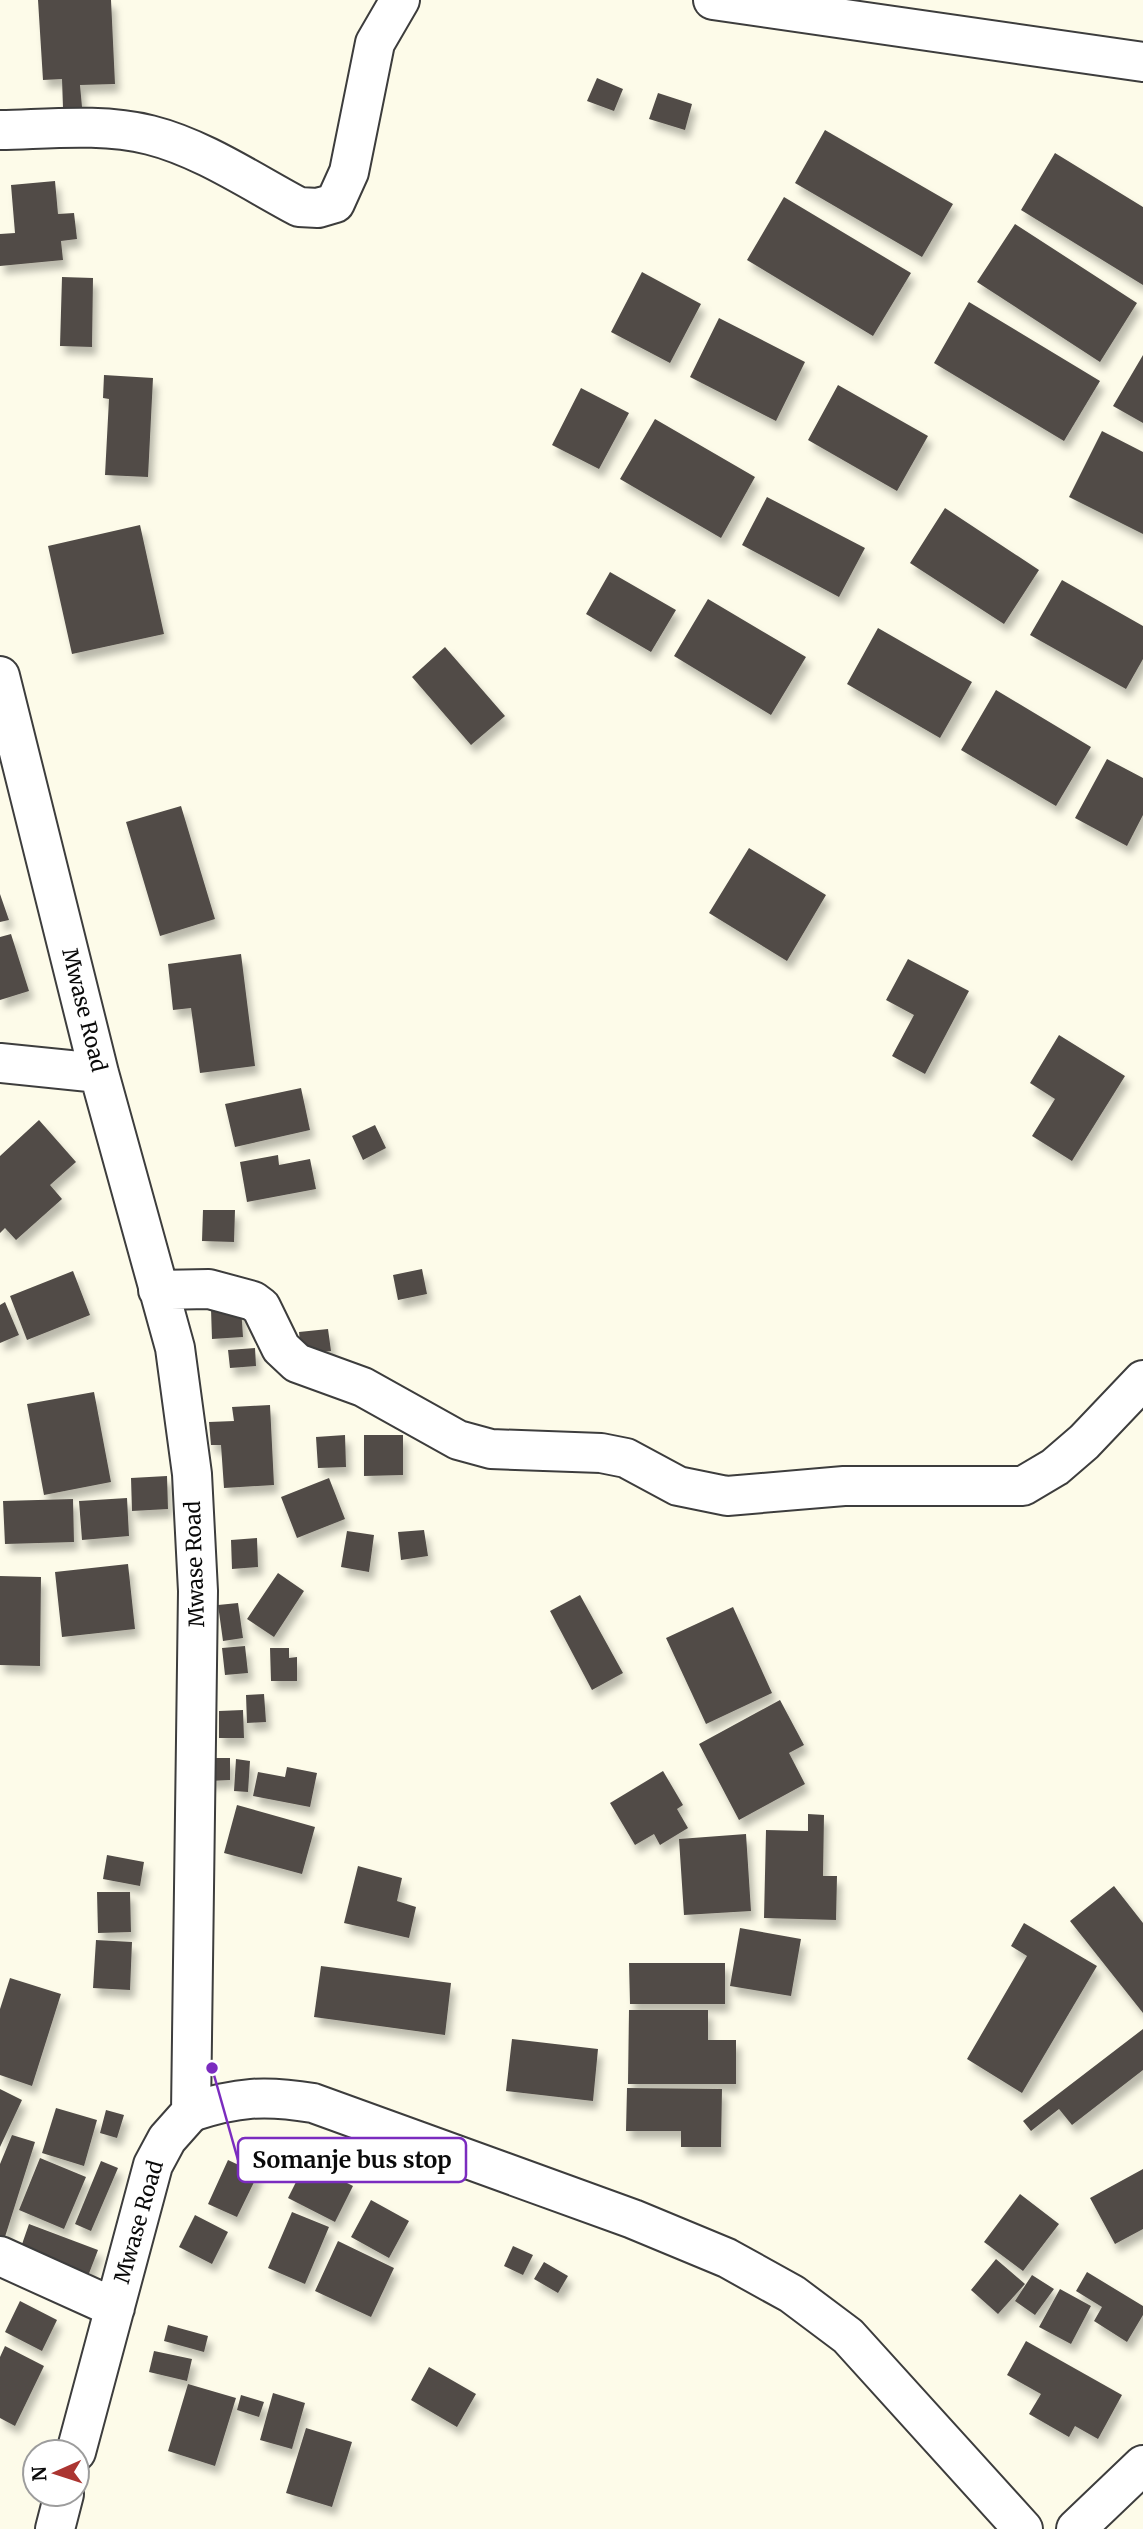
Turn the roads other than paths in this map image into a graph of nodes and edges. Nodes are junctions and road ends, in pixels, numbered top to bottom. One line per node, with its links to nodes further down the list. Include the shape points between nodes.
1 (400, 0): 4 (street, via 375,43 349,172 335,203 299,207 181,146 149,135 87,128)
2 (713, 0): 3 (street)
3 (1143, 62)
4 (0, 130)
5 (0, 676): 7 (street, Mwase Road)
6 (0, 1063): 7 (street)
7 (99, 1073): 8 (street, Mwase Road)
8 (158, 1290): 9 (street, via 209,1289 253,1301 261,1307 281,1348 298,1363 363,1387 458,1440 491,1449 626,1458 678,1486 727,1496 844,1486 1023,1486 1084,1442); 10 (street, Mwase Road, via 175,1348 192,1474 198,1591)
9 (1143, 1380)
10 (191, 2112): 12 (street, Mwase Road, via 167,2139 153,2165); 17 (street, via 230,2099 272,2096 313,2103 633,2219 727,2258 792,2294 848,2336)
11 (0, 2256): 12 (street)
12 (114, 2308): 13 (street, Mwase Road)
13 (80, 2438)
14 (1143, 2465): 18 (street)
15 (60, 2508): 16 (street)
16 (55, 2529)
17 (1023, 2529)
18 (1076, 2529)

